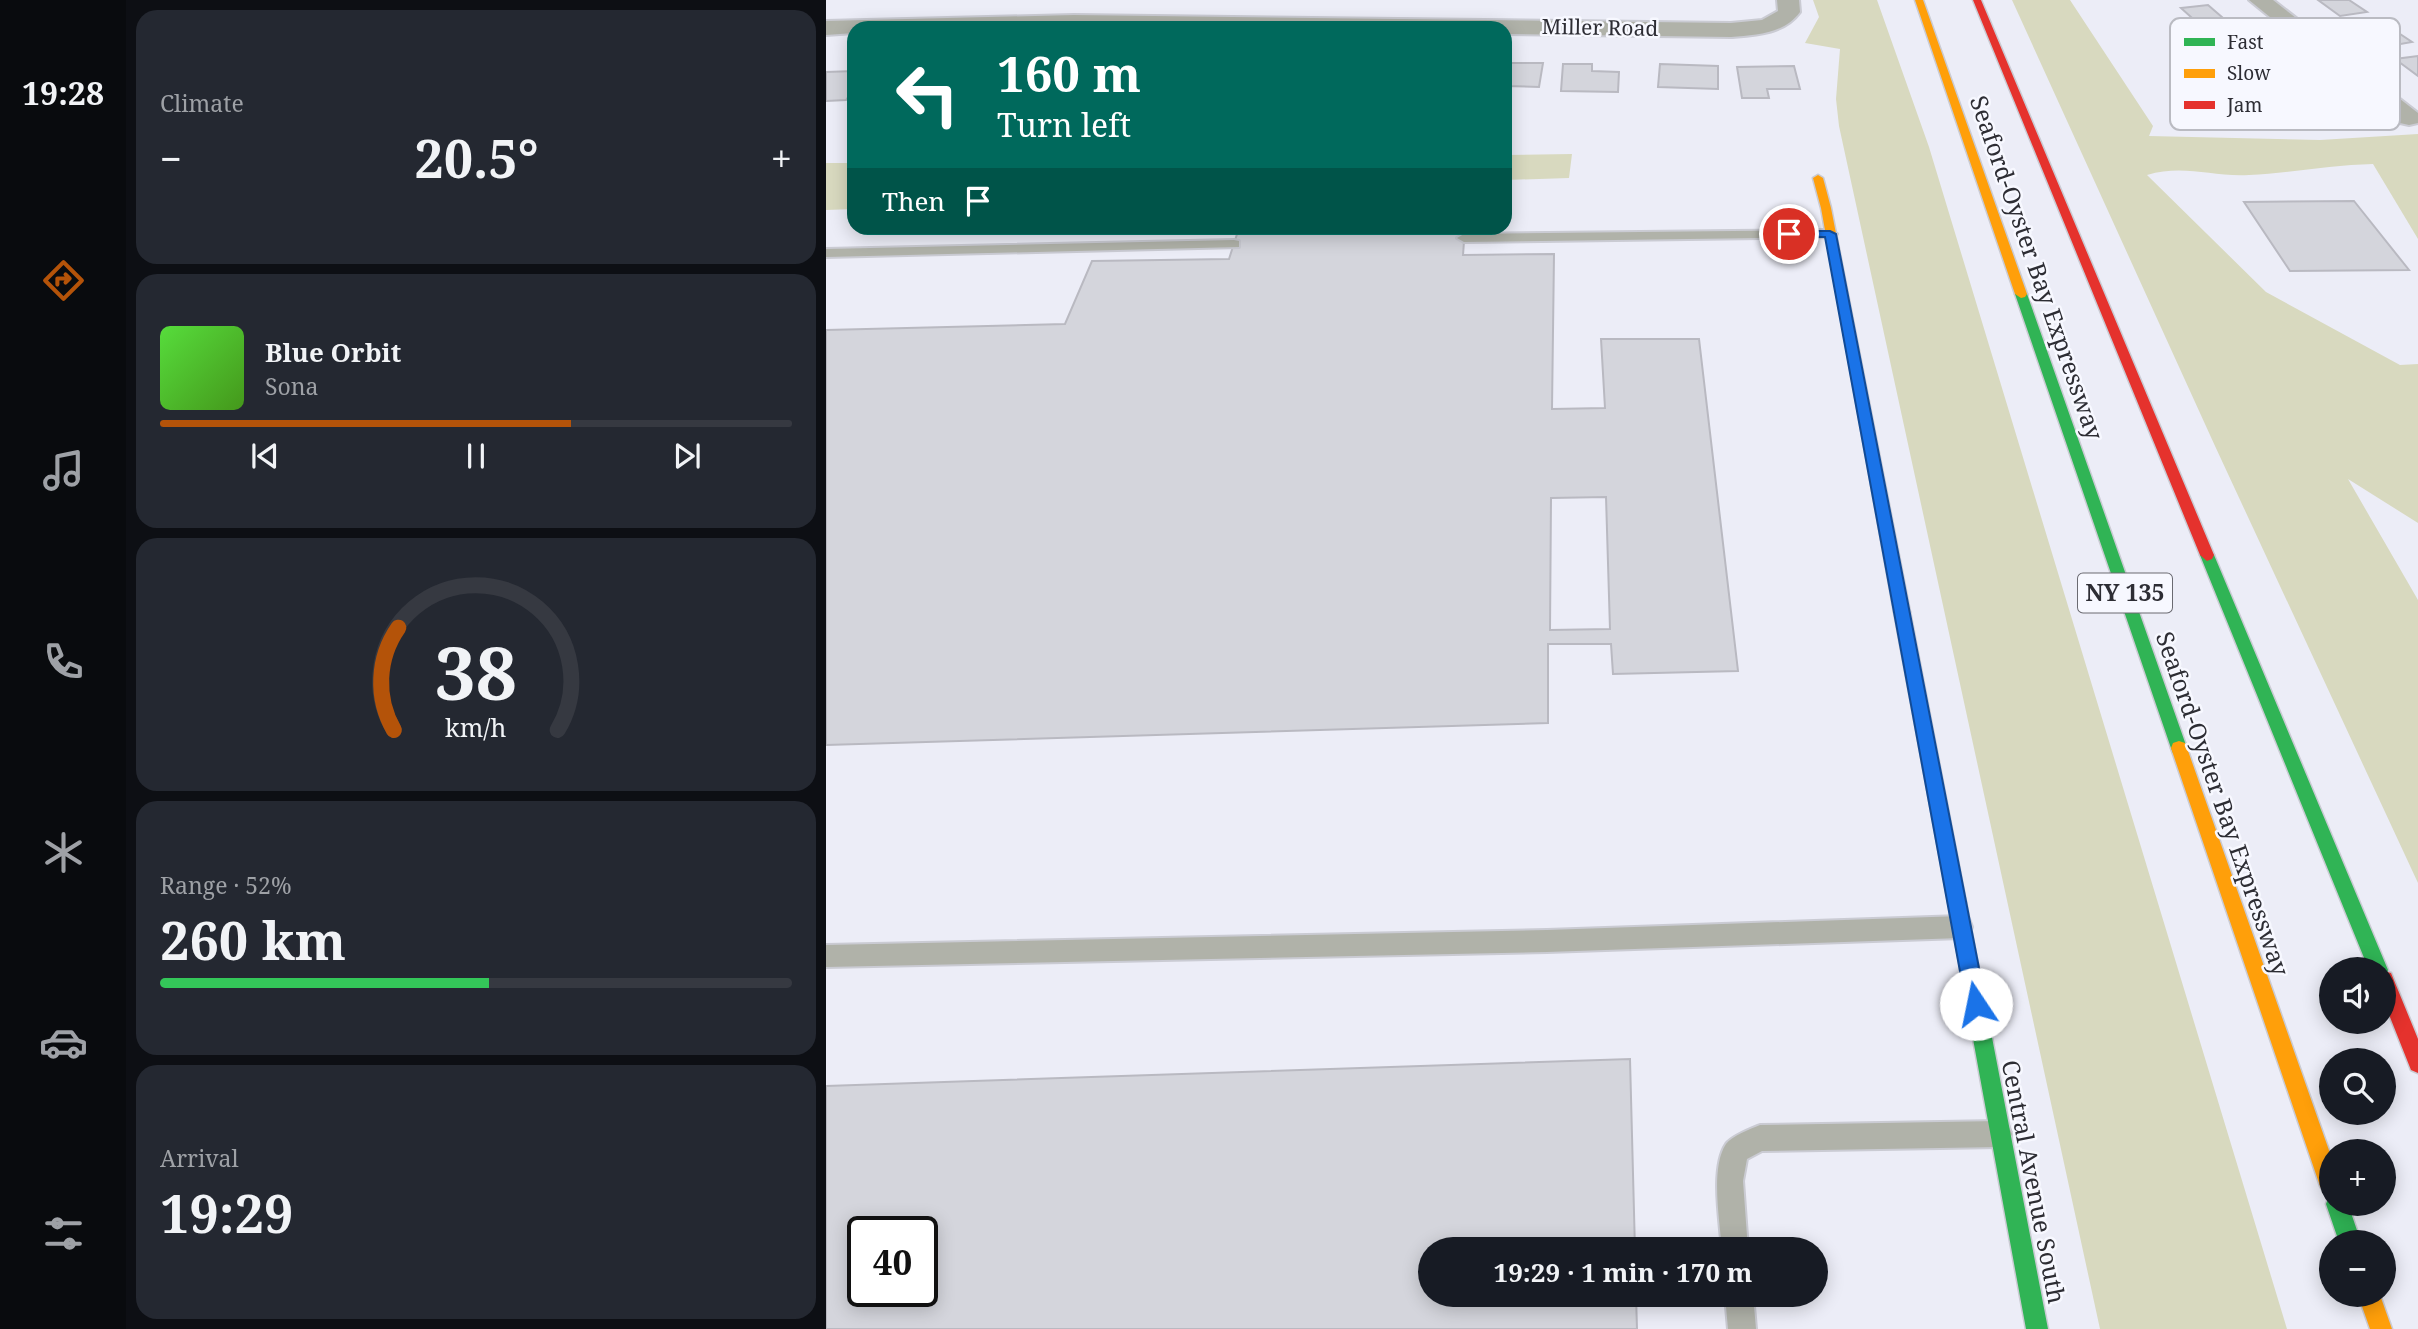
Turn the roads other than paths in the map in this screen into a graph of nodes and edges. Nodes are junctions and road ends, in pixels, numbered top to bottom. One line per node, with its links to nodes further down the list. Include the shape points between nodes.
1 (1204, 0): 8 (street)
2 (1497, 0): 9 (street)
3 (1919, 0): 26 (main road, Seaford-Oyster Bay Expressway / NY 135)
4 (1977, 0): 22 (main road, Seaford-Oyster Bay Expressway)
5 (2260, 0): 7 (street)
6 (1786, 9): 11 (street, Miller Road, via 1765,27 1731,30)
7 (2283, 18)
8 (1199, 21)
9 (1495, 21)
10 (847, 27): 12 (street, Miller Road)
11 (1512, 27)
12 (826, 28)
13 (2400, 111): 14 (street)
14 (2409, 118)
15 (1818, 178): 16 (main road, Central Avenue South)
16 (1830, 234): 17 (lane); 20 (main road, Central Avenue South)
17 (1464, 238)
18 (1234, 244): 19 (lane)
19 (826, 253)
20 (1961, 927): 21 (lane, via 1560,941); 25 (main road, Central Avenue South)
21 (826, 956)
22 (2374, 957)
23 (2396, 1009): 24 (main road)
24 (2418, 1063)
25 (2000, 1134): 27 (lane, via 1760,1138 1736,1151 1730,1181); 31 (main road, Central Avenue South)
26 (2319, 1151)
27 (1734, 1237)
28 (1740, 1307): 30 (lane)
29 (2373, 1307): 32 (main road)
30 (1742, 1329)
31 (2037, 1329)
32 (2381, 1329)

